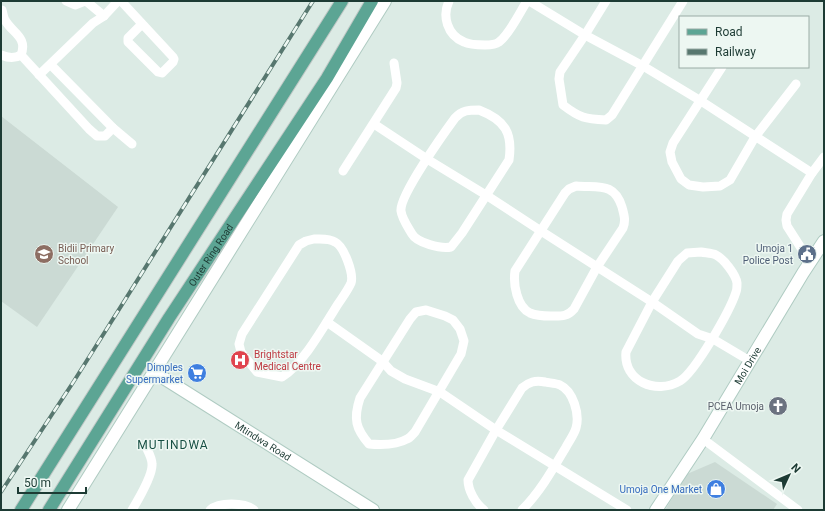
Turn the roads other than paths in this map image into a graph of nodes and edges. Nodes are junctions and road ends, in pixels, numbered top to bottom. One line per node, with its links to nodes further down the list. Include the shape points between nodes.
1 (66, 1): 2 (street, via 75,4)
2 (86, 1): 12 (street)
3 (118, 1): 12 (street)
4 (121, 1): 14 (street)
5 (342, 1): 50 (main road)
6 (372, 1): 51 (main road, Outer Ring Road, via 327,78 169,318)
7 (385, 1): 43 (main road)
8 (449, 1): 9 (street, via 445,11 446,22 455,37 464,42 492,45 500,42)
9 (528, 1): 15 (street)
10 (606, 1): 15 (street)
11 (684, 1): 20 (street)
12 (104, 16): 19 (street, via 92,23)
13 (2, 18): 16 (street, via 22,40 24,44)
14 (142, 24): 14 (street, via 174,59 162,73 128,42 128,38)
15 (586, 36): 20 (street); 20 (street, via 560,72 559,79 563,105 576,115 606,120 612,115)
16 (21, 55): 17 (street, via 14,58); 22 (street)
17 (1, 56)
18 (394, 63): 25 (street, via 396,88)
19 (51, 65): 22 (street); 26 (street)
20 (643, 66): 24 (street)
21 (721, 68): 24 (street)
22 (39, 75): 26 (street, via 88,130 97,136 105,136)
23 (796, 84): 27 (street)
24 (701, 101): 27 (street); 27 (street, via 673,143 670,152 681,179 690,185 720,186 730,180)
25 (374, 124): 30 (street); 31 (street)
26 (113, 128): 28 (street)
27 (755, 137): 32 (street)
28 (132, 144)
29 (824, 157): 32 (street)
30 (427, 159): 33 (street); 33 (street, via 460,113 466,110 479,110 493,115 508,134 511,150 509,160); 33 (street, via 403,199 401,211 414,237 421,242 444,248 451,247)
31 (344, 171)
32 (812, 173): 36 (street, via 787,214 786,220 787,226)
33 (486, 195): 34 (street)
34 (540, 232): 37 (street); 37 (street, via 569,189 576,186 609,188 619,197 625,222); 37 (street, via 515,271 517,293 523,307 529,312 542,316 569,314)
35 (824, 241): 36 (main road, Moi Drive)
36 (810, 262): 42 (main road, Moi Drive)
37 (597, 267): 38 (street)
38 (652, 302): 40 (street, via 698,334); 40 (street, via 626,352 625,360 640,382 653,387 668,386 680,381); 40 (street, via 678,261 687,254 701,252 716,255 727,264 737,281 737,291)
39 (327, 322): 39 (street, via 352,276 341,246 329,239 314,239 299,245 242,334 239,344 241,352 257,372 282,377 302,358); 41 (street)
40 (713, 340): 42 (street)
41 (382, 361): 44 (street, via 391,371 405,379); 44 (street, via 416,312 426,310 453,320 460,329 464,341 461,354); 44 (street, via 356,409 359,432 369,444 381,445 407,439 415,432)
42 (750, 361): 46 (main road, Moi Drive)
43 (154, 372): 52 (main road); 56 (main road, Mtindwa Road)
44 (440, 392): 45 (street)
45 (496, 430): 48 (street); 48 (street, via 522,388 528,383 533,381 560,384 576,407 577,418 576,429); 57 (street, via 468,480 472,495)
46 (703, 439): 49 (street); 60 (main road, Moi Drive)
47 (147, 449): 53 (street, via 152,470)
48 (554, 466): 58 (street); 59 (street)
49 (786, 507): 61 (street)
50 (21, 510)
51 (49, 510)
52 (68, 510)
53 (132, 510)
54 (210, 510): 55 (street, via 220,504 242,505)
55 (254, 510)
56 (373, 510)
57 (484, 510)
58 (522, 510)
59 (627, 510)
60 (656, 510)
61 (798, 510)

